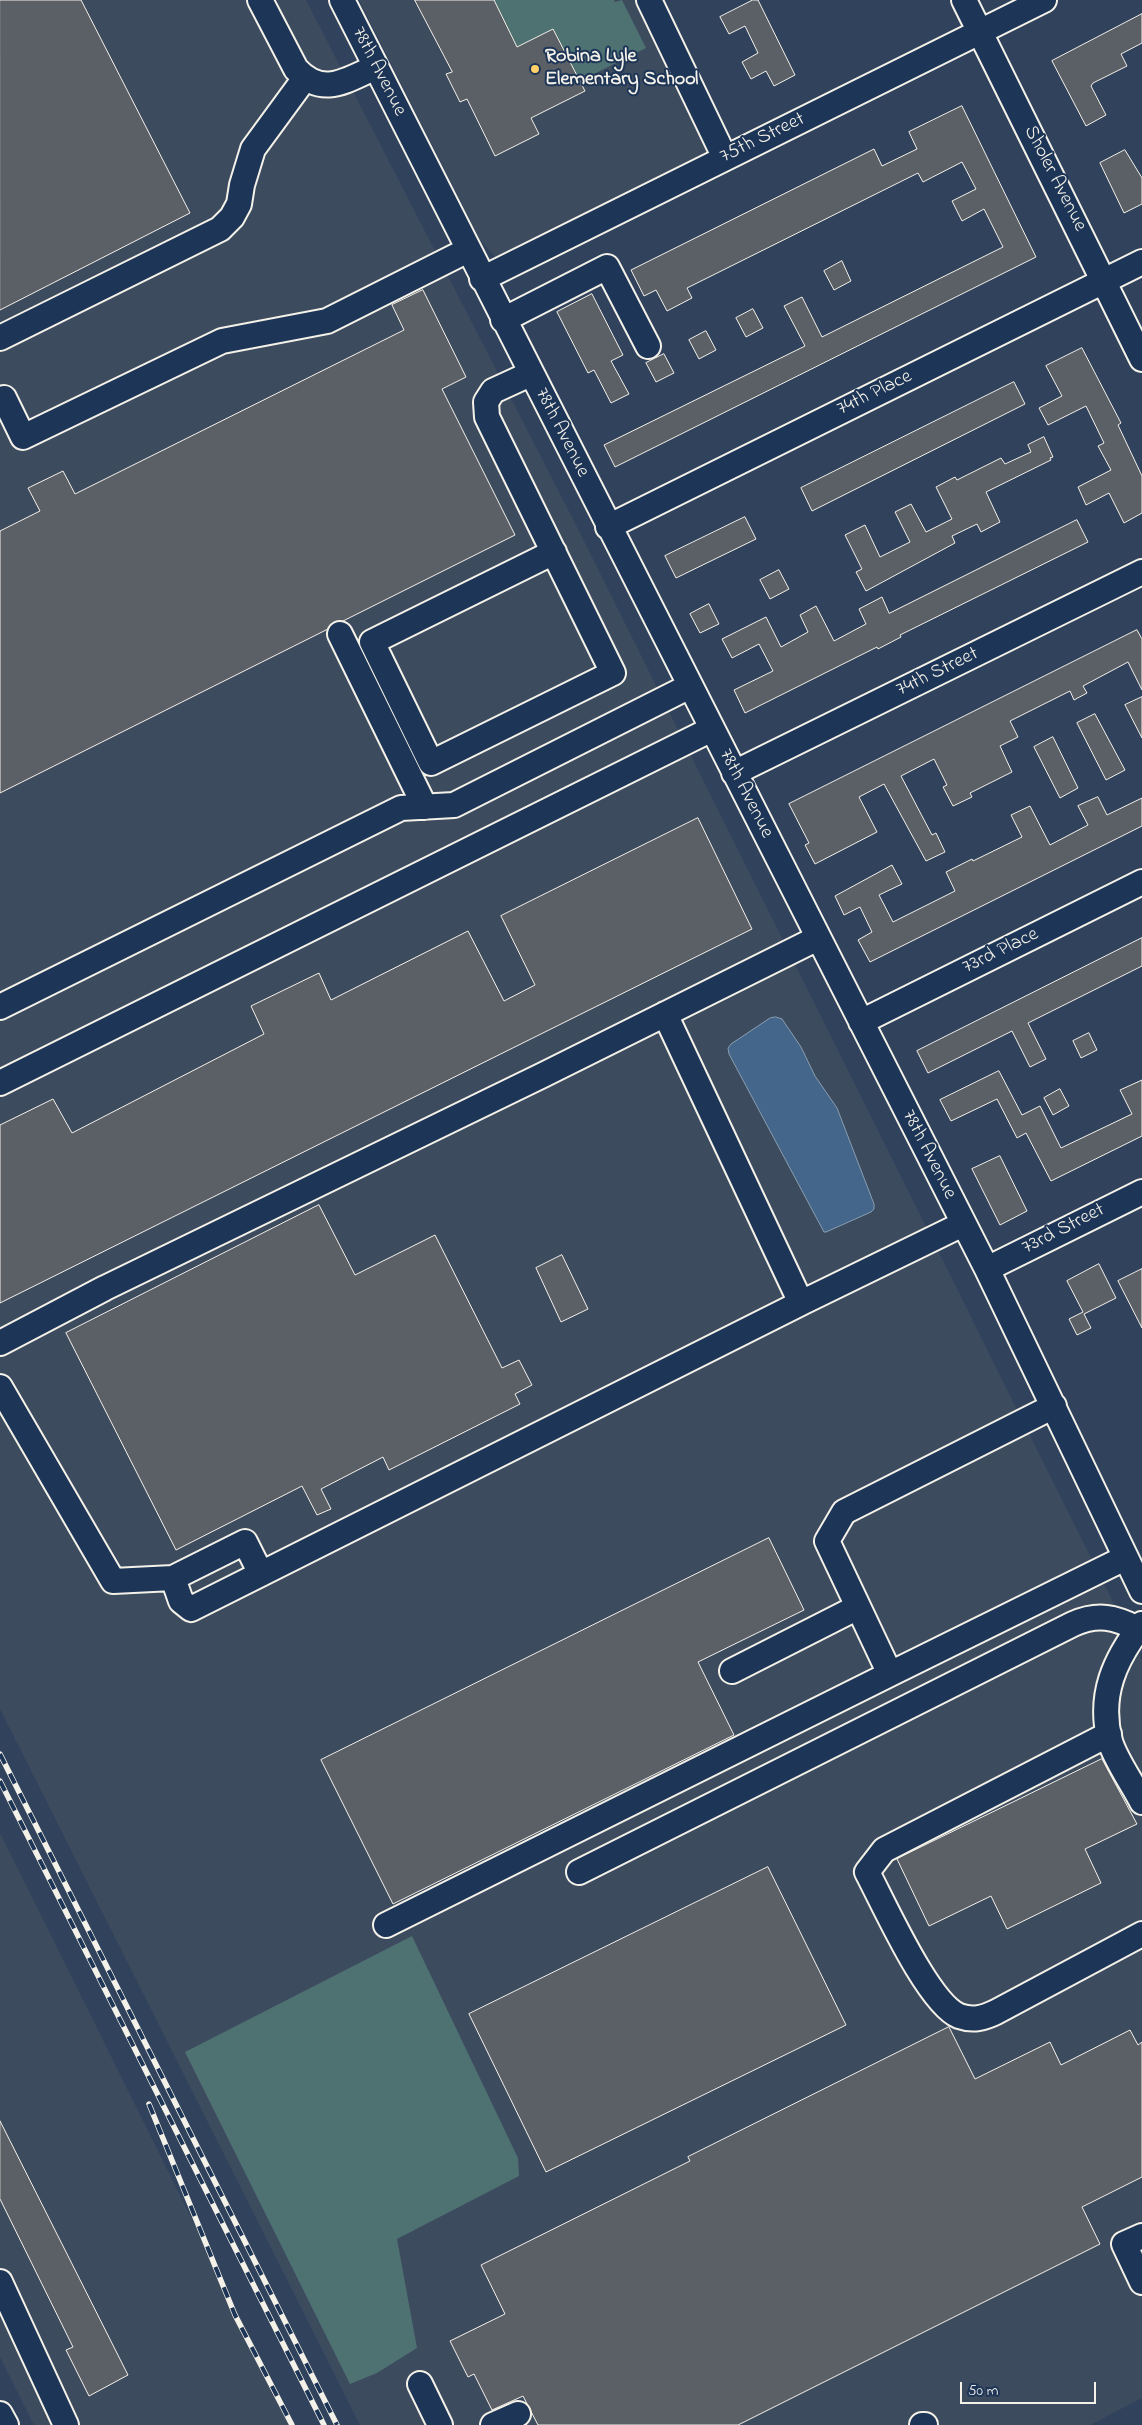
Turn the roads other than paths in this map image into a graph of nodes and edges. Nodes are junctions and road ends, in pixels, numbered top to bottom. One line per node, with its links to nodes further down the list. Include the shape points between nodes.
1 (260, 0): 8 (street, via 296,69)
2 (342, 0): 7 (street, 78th Avenue)
3 (649, 0): 9 (street)
4 (964, 0): 6 (street, Sholer Avenue)
5 (1044, 0): 6 (street, 75th Street)
6 (980, 32): 9 (street, 75th Street); 13 (street, Sholer Avenue)
7 (376, 67): 8 (street, via 326,86); 10 (street, 78th Avenue)
8 (304, 78): 15 (street, via 253,149 239,204 220,229)
9 (725, 158): 12 (street, 75th Street)
10 (468, 250): 12 (street, 78th Avenue); 19 (street, via 327,320 222,341 23,437 4,398)
11 (1142, 262): 13 (street, 74th Place)
12 (482, 279): 14 (street, 78th Avenue)
13 (1104, 280): 17 (street, Sholer Avenue); 20 (street, 74th Place)
14 (503, 320): 16 (street, via 607,267); 18 (street, 78th Avenue)
15 (0, 338)
16 (648, 346)
17 (1142, 359)
18 (530, 374): 20 (street, 78th Avenue); 21 (street, via 493,391 486,402 487,417)
19 (0, 400)
20 (608, 527): 24 (street, 78th Avenue)
21 (554, 552): 21 (street, via 614,673 431,763 372,642)
22 (1142, 572): 26 (street, 74th Street)
23 (340, 634): 27 (street)
24 (690, 686): 25 (street, 78th Avenue); 27 (street, via 454,805)
25 (712, 729): 26 (street, 78th Avenue); 33 (street)
26 (734, 774): 29 (street, 78th Avenue)
27 (425, 807): 30 (street, via 401,808)
28 (1142, 882): 32 (street, 73rd Place)
29 (818, 938): 31 (street); 32 (street, 78th Avenue)
30 (0, 1007)
31 (665, 1014): 37 (street); 38 (street, via 105,1288)
32 (861, 1022): 35 (street, 78th Avenue)
33 (0, 1083)
34 (1142, 1192): 36 (street, 73rd Street)
35 (963, 1224): 36 (street, 78th Avenue); 37 (street)
36 (986, 1269): 40 (street, 78th Avenue)
37 (801, 1303): 42 (street)
38 (0, 1343)
39 (0, 1387): 43 (street, via 113,1581)
40 (1054, 1406): 41 (street, 78th Avenue); 45 (street, via 844,1512 827,1541)
41 (1126, 1558): 44 (street, 78th Avenue); 48 (street)
42 (261, 1574): 43 (street, via 192,1609 181,1601); 43 (street, via 245,1542)
43 (173, 1578)
44 (1142, 1591)
45 (858, 1607): 47 (street); 48 (street)
46 (1140, 1626): 49 (street, via 1122,1651 1107,1690); 51 (street, via 1098,1616 1073,1624)
47 (732, 1671)
48 (890, 1674): 52 (street)
49 (1109, 1734): 50 (street, via 1110,1742); 53 (street, via 884,1850 867,1872 924,1979 944,2005 971,2019 996,2012)
50 (1142, 1802)
51 (579, 1872)
52 (386, 1925)
53 (1142, 1934)
54 (1142, 2236): 56 (street, via 1124,2244)
55 (0, 2282): 60 (street)
56 (1142, 2282)
57 (420, 2384): 62 (street)
58 (0, 2414): 61 (street)
59 (518, 2414): 63 (street)
60 (67, 2424)
61 (6, 2425)
62 (440, 2425)
63 (493, 2425)

